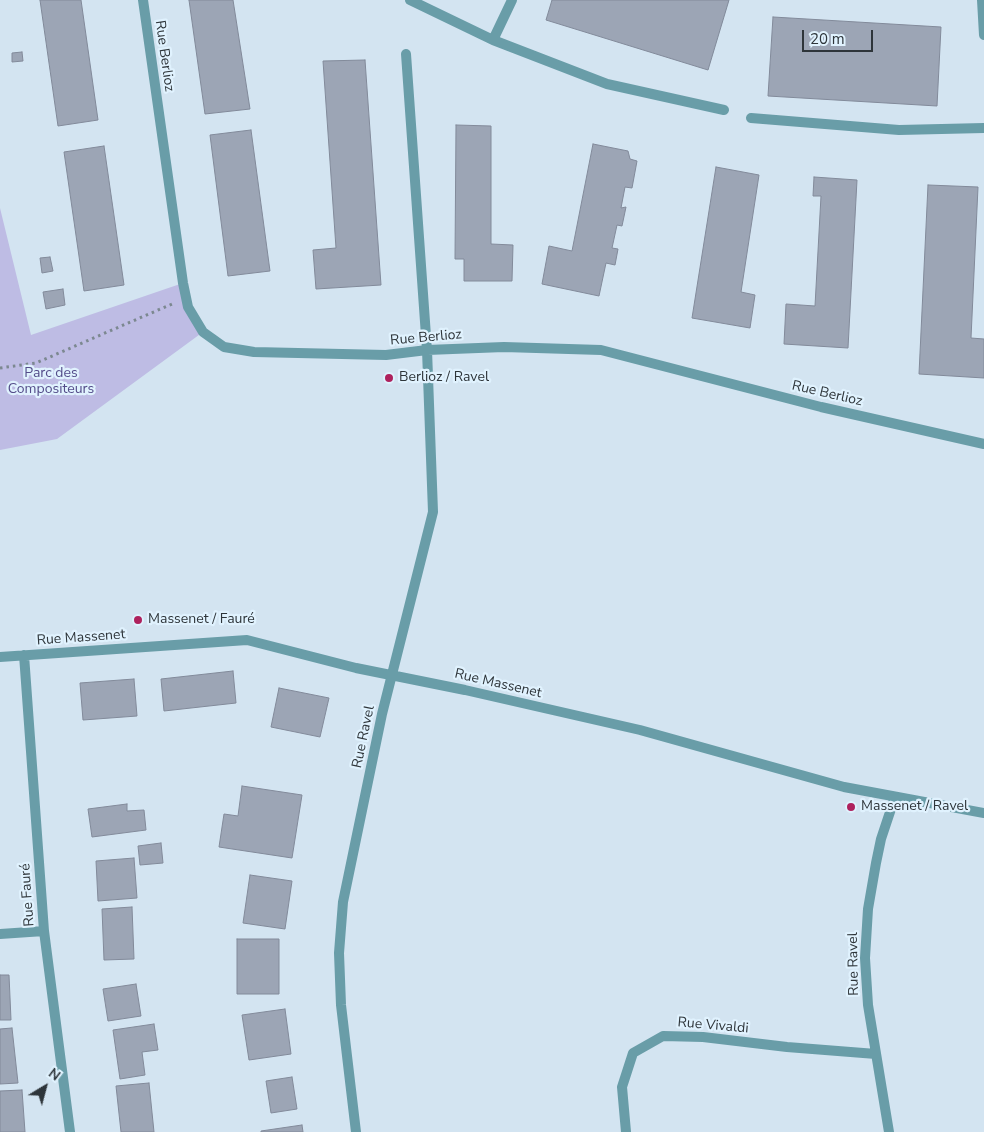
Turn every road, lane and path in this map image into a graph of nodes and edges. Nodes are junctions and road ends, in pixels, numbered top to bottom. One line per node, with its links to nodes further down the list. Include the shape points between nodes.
1 (142, 0): 11 (street, Rue Berlioz)
2 (410, 0): 6 (street)
3 (512, 0): 6 (street)
4 (982, 0): 5 (street)
5 (984, 35)
6 (493, 40): 8 (street, via 607,84)
7 (406, 54): 12 (street, Rue Ravel)
8 (724, 110)
9 (752, 118): 10 (street, via 899,130)
10 (984, 128)
11 (186, 298): 12 (street, Rue Berlioz, via 203,332 224,347 254,352 386,355); 13 (path, via 36,363)
12 (427, 350): 14 (street, Rue Berlioz, via 504,347 601,350 821,407); 17 (street, Rue Ravel, via 434,512)
13 (0, 368)
14 (984, 444)
15 (24, 655): 16 (street, Rue Massenet); 17 (street, Rue Massenet, via 247,640); 20 (street, Rue Fauré)
16 (0, 657)
17 (393, 675): 18 (street, Rue Massenet, via 640,730 809,778); 24 (street, Rue Ravel, via 343,902 338,952 340,1005)
18 (895, 797): 19 (street, Rue Massenet); 22 (street, Rue Ravel, via 881,839 868,910 865,958)
19 (984, 812)
20 (44, 931): 21 (street); 23 (street, Rue Fauré)
21 (0, 934)
22 (876, 1054): 25 (street, Rue Vivaldi, via 703,1036 663,1036 633,1053 622,1087); 26 (street, Rue Ravel)
23 (70, 1132)
24 (356, 1132)
25 (626, 1132)
26 (889, 1132)

